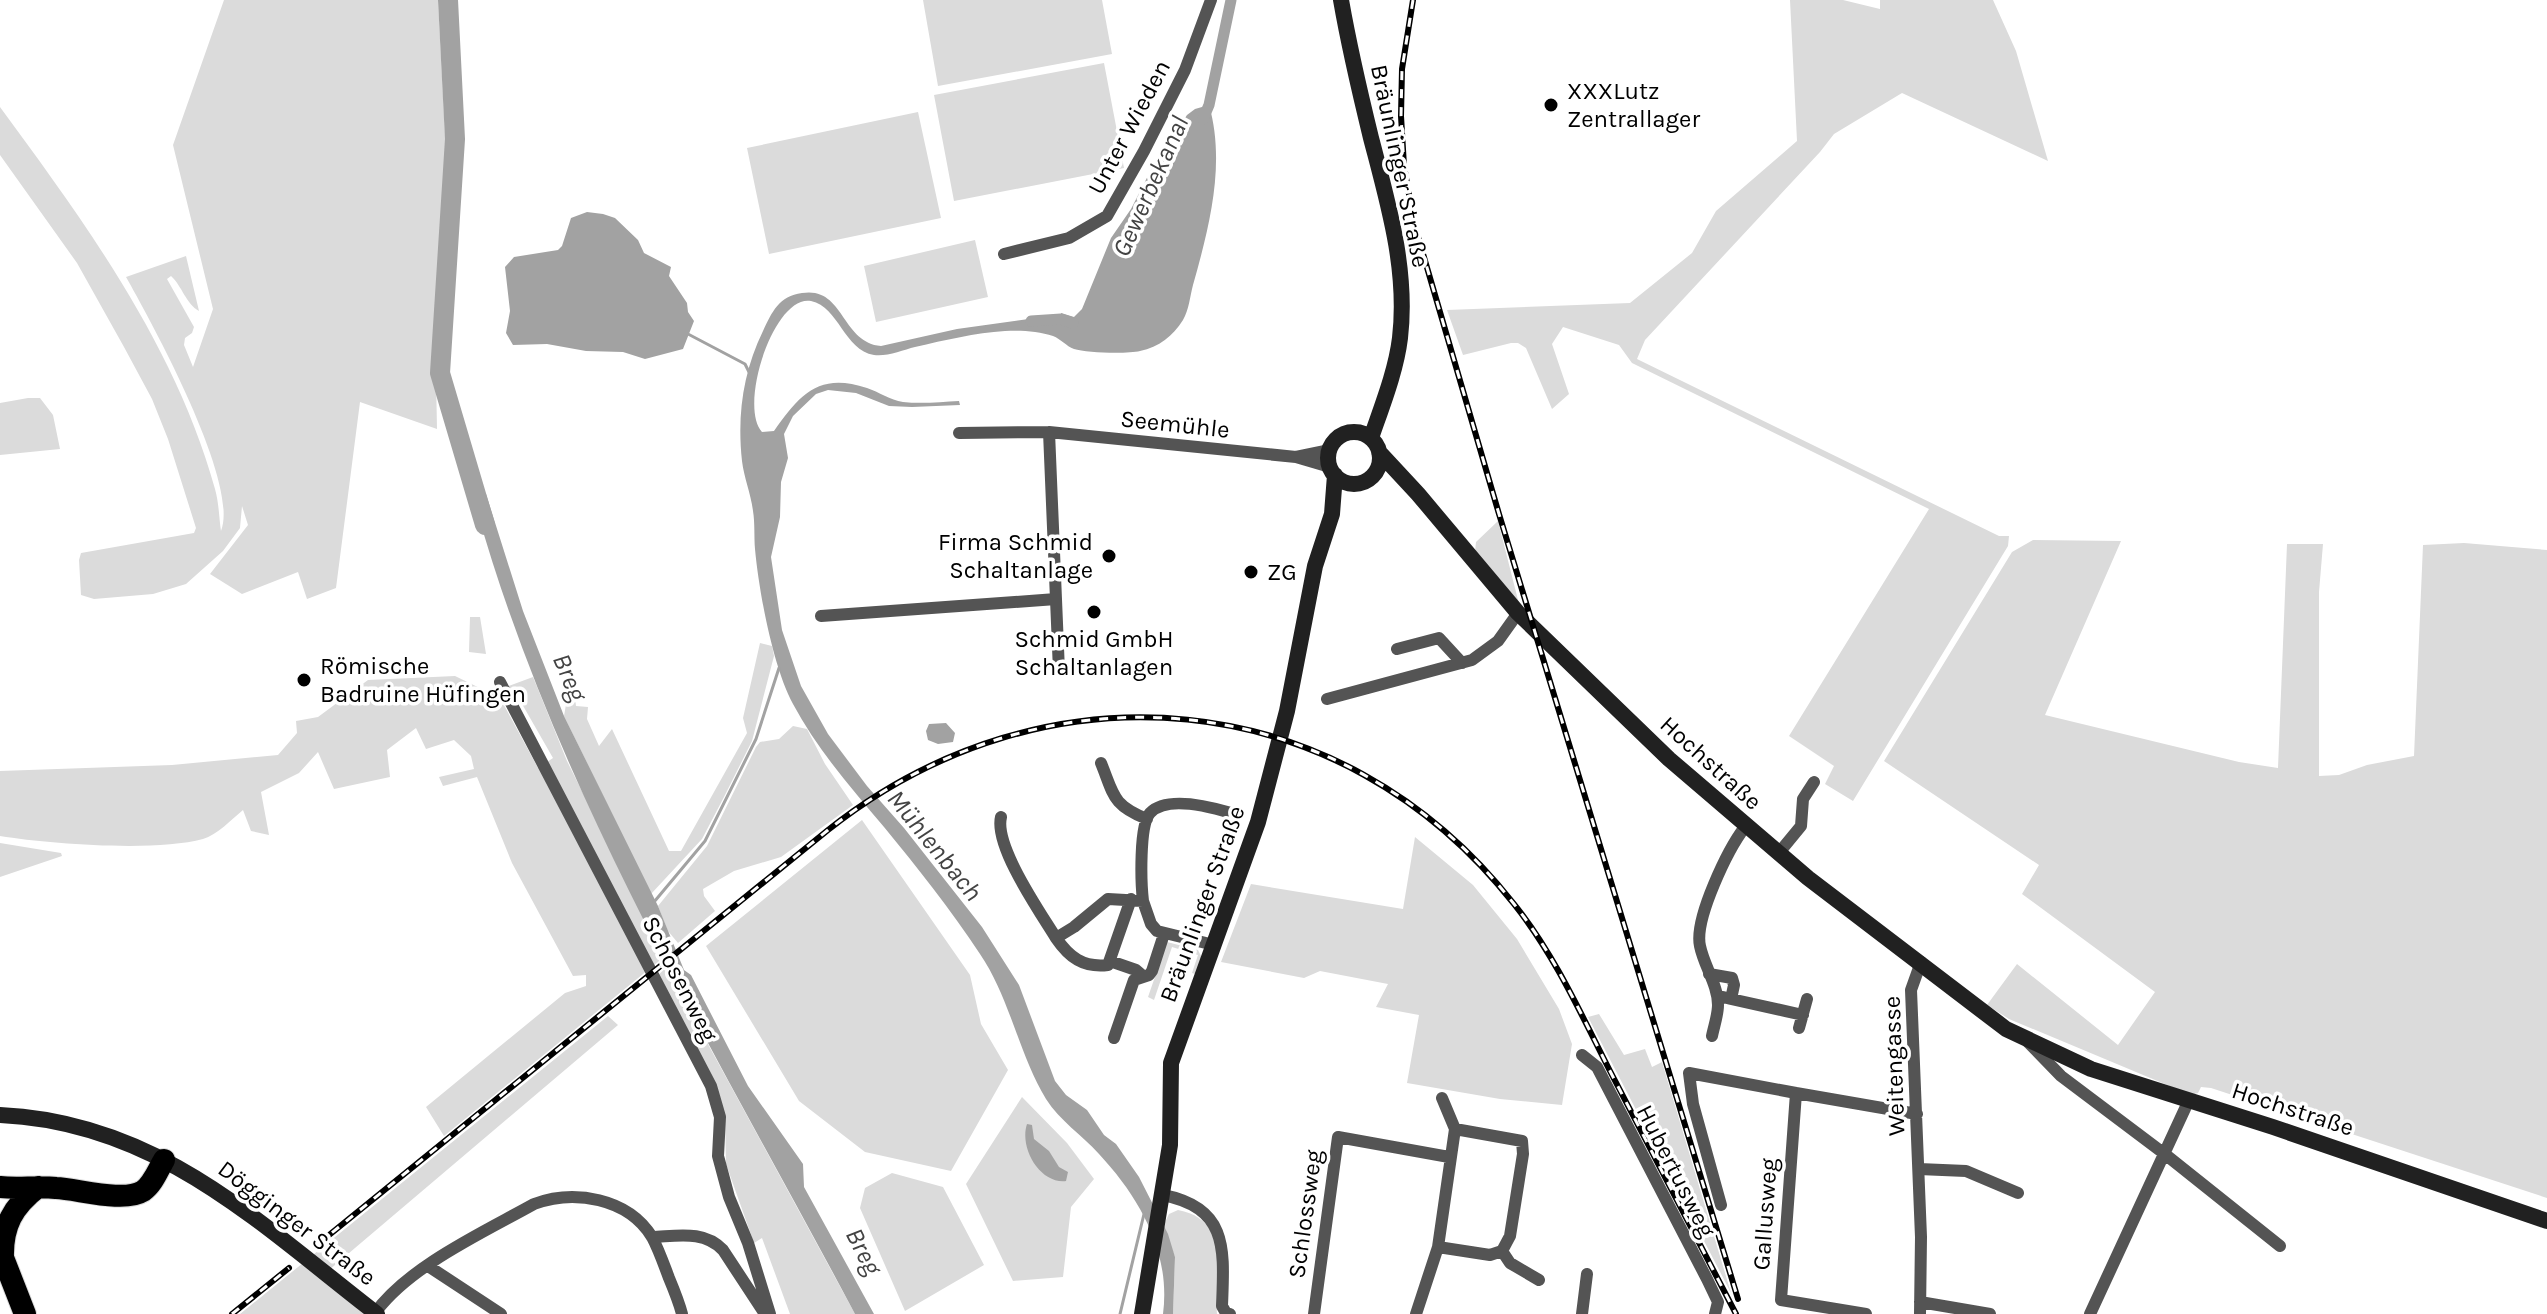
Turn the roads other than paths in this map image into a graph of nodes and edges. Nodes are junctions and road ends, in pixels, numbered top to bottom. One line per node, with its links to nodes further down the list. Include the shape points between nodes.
1 (1211, 0): 3 (street, Unter Wieden, via 1185,70 1107,216 1069,238)
2 (1341, 0): 6 (main road, Bräunlinger Straße, via 1399,266 1400,338)
3 (1004, 254)
4 (1049, 432): 5 (street, Seemühle); 7 (street, Seemühle); 12 (street)
5 (959, 433)
6 (1368, 440): 7 (main road, via 1339,437); 8 (main road, via 1379,465); 9 (main road, Hochstraße)
7 (1332, 464): 10 (main road, via 1344,481); 11 (main road, Bräunlinger Straße)
8 (1372, 477): 9 (main road); 10 (main road)
9 (1403, 479): 13 (main road, Hochstraße)
10 (1354, 484): 11 (main road, Bräunlinger Straße)
11 (1332, 514): 30 (main road, Bräunlinger Straße, via 1315,566 1287,711 1258,822)
12 (1056, 599): 14 (street); 17 (street)
13 (1518, 613): 16 (street, via 1487,651); 25 (main road, Hochstraße)
14 (821, 616)
15 (1397, 649): 16 (street, via 1439,638)
16 (1462, 663): 19 (street)
17 (1059, 671)
18 (500, 682): 71 (street, Schosenweg, via 711,1086 720,1117 718,1156)
19 (1327, 699)
20 (1101, 763): 24 (street, via 1118,804)
21 (1814, 782): 26 (street, via 1803,799 1801,826)
22 (1231, 813): 24 (street, via 1181,804 1157,808)
23 (1001, 817): 29 (street, via 998,828 1019,875)
24 (1147, 819): 27 (street)
25 (1745, 827): 26 (main road, Hochstraße); 33 (street, via 1699,924)
26 (1778, 854): 32 (main road, Hochstraße)
27 (1137, 900): 28 (street); 29 (street, via 1108,899); 31 (street)
28 (1164, 934): 30 (street); 34 (street, via 1152,971)
29 (1056, 938): 31 (street, via 1079,962 1102,966)
30 (1214, 945): 55 (main road, Bräunlinger Straße, via 1171,1063)
31 (1110, 961): 34 (street)
32 (1921, 962): 40 (main road, Hochstraße); 45 (street, Weitengasse, via 1911,990)
33 (1709, 974): 35 (street); 36 (street, via 1732,978)
34 (1143, 976): 39 (street, via 1134,980)
35 (1717, 996): 36 (street); 38 (street)
36 (1731, 999): 37 (street, via 1801,1022)
37 (1807, 999)
38 (1712, 1036)
39 (1114, 1038)
40 (2026, 1040): 44 (main road, Hochstraße, via 2091,1069); 48 (street, Hochstraße, via 2061,1076)
41 (1582, 1055): 77 (street, Hubertusweg, via 1597,1067 1718,1302)
42 (1796, 1093): 45 (street, Gallusweg); 56 (street, Gallusweg, via 1689,1073); 78 (street, Gallusweg, via 1781,1300)
43 (1442, 1098): 47 (street)
44 (2189, 1100): 48 (street); 57 (main road, Hochstraße)
45 (1917, 1114): 51 (street, Weitengasse)
46 (0, 1115): 50 (main road, Dögginger Straße, via 84,1127)
47 (1455, 1129): 49 (street); 61 (street, via 1522,1141 1510,1236)
48 (2166, 1155): 59 (street, Hochstraße); 80 (street)
49 (1449, 1157): 60 (street); 74 (street, Schlossweg, via 1338,1137)
50 (164, 1160): 53 (highway, via 153,1180 133,1195); 67 (main road, Dögginger Straße, via 240,1205)
51 (1919, 1169): 54 (street, Weitengasse, via 1966,1171); 66 (street, Weitengasse)
52 (0, 1187): 53 (highway)
53 (38, 1187): 62 (highway, via 13,1212)
54 (2018, 1193)
55 (1163, 1195): 72 (main road, Bräunlinger Straße); 73 (street, via 1200,1207 1210,1217 1223,1256 1222,1306)
56 (1721, 1205)
57 (2547, 1221)
58 (652, 1237): 63 (street, via 612,1205 589,1197 547,1199); 70 (street); 71 (street, via 703,1236 714,1241)
59 (2280, 1246)
60 (1438, 1247): 61 (street, via 1490,1255); 75 (street)
61 (1502, 1251): 65 (street, via 1510,1263)
62 (2, 1254): 68 (highway)
63 (428, 1266): 67 (street); 69 (street)
64 (1587, 1274): 76 (street)
65 (1539, 1280)
66 (1920, 1308): 79 (street)
67 (376, 1313)
68 (25, 1314)
69 (501, 1314)
70 (682, 1314)
71 (767, 1314)
72 (1142, 1314)
73 (1230, 1314)
74 (1314, 1314)
75 (1416, 1314)
76 (1582, 1314)
77 (1715, 1314)
78 (1866, 1314)
79 (1990, 1314)
80 (2090, 1314)

